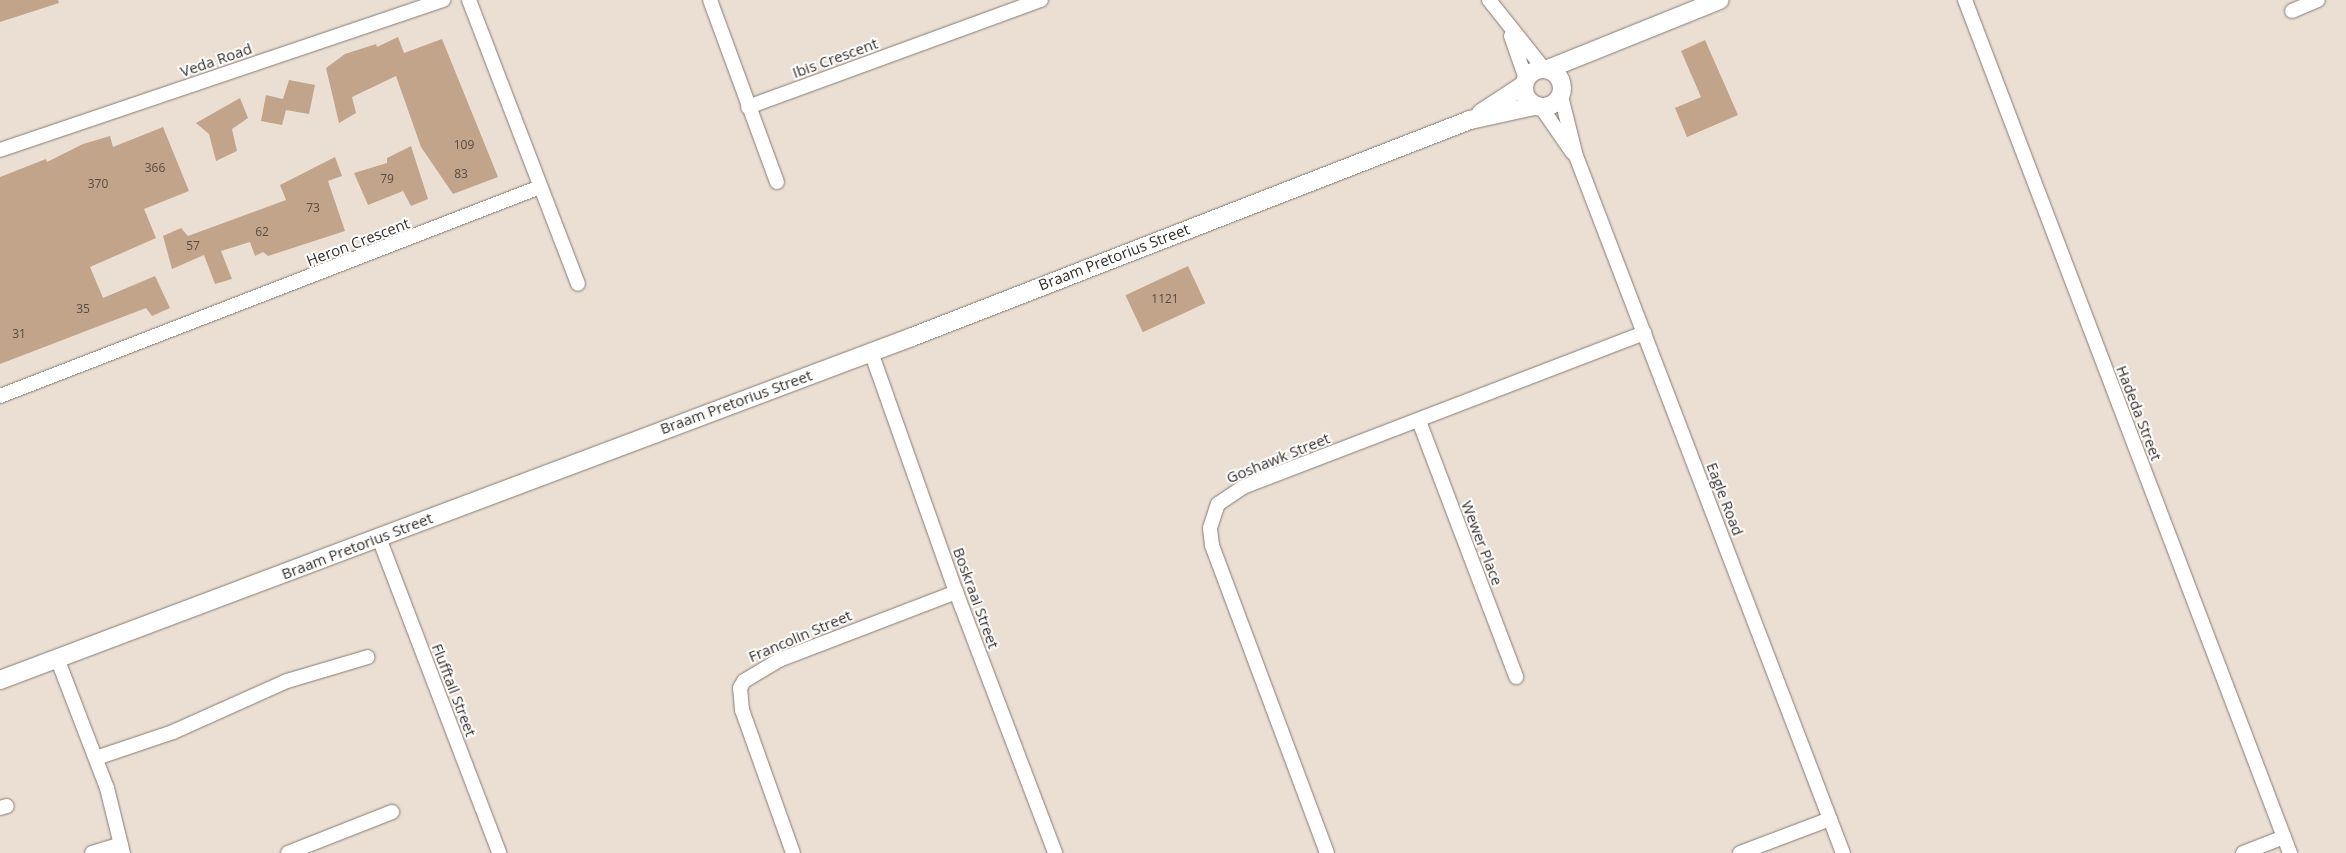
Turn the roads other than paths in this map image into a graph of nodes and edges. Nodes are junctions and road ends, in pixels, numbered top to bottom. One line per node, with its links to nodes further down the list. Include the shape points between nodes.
1 (443, 0): 18 (street, Veda Road)
2 (469, 0): 21 (street)
3 (710, 0): 16 (street)
4 (1041, 0): 16 (street, Ibis Crescent)
5 (1489, 0): 10 (street)
6 (1720, 0): 11 (street)
7 (1964, 0): 36 (street, Hadeda Street)
8 (2318, 0): 9 (street)
9 (2292, 10)
10 (1507, 26): 12 (street); 13 (street)
11 (1604, 49): 12 (street); 14 (street, via 1576,70)
12 (1546, 69): 13 (street, via 1535,71); 14 (street, via 1559,77)
13 (1525, 82): 15 (street, via 1526,97); 17 (street, Braam Pretorius Street)
14 (1562, 92): 15 (street, via 1553,105); 19 (street, Eagle Road)
15 (1538, 106): 17 (street, Braam Pretorius Street); 19 (street, Eagle Road)
16 (748, 107): 20 (street)
17 (1470, 120): 24 (street, Braam Pretorius Street)
18 (0, 150)
19 (1576, 156): 23 (street, Eagle Road)
20 (777, 182)
21 (540, 187): 22 (street); 25 (street, Heron Crescent)
22 (578, 284)
23 (1644, 333): 26 (street, Goshawk Street); 35 (street, Eagle Road)
24 (871, 352): 27 (street, Braam Pretorius Street); 28 (street, Boskraai Street)
25 (0, 396)
26 (1418, 421): 31 (street, Wewer Place); 43 (street, Goshawk Street, via 1243,487 1223,499 1212,517 1212,545)
27 (379, 538): 30 (street, Braam Pretorius Street); 40 (street, Flufftail Street)
28 (956, 592): 41 (street, Francolin Street, via 779,660 754,672 744,681 740,688 742,710); 42 (street, Boskraai Street)
29 (368, 657): 33 (street, via 287,681 173,732)
30 (57, 658): 32 (street, Braam Pretorius Street); 33 (street)
31 (1516, 677)
32 (0, 680)
33 (96, 758): 37 (street)
34 (392, 812): 39 (street)
35 (1830, 819): 44 (street); 45 (street, Eagle Road)
36 (2284, 837): 46 (street); 47 (street, Hadeda Street)
37 (122, 848): 38 (street)
38 (92, 853)
39 (288, 853)
40 (499, 853)
41 (793, 853)
42 (1055, 853)
43 (1327, 853)
44 (1740, 853)
45 (1843, 853)
46 (2243, 853)
47 (2290, 853)

